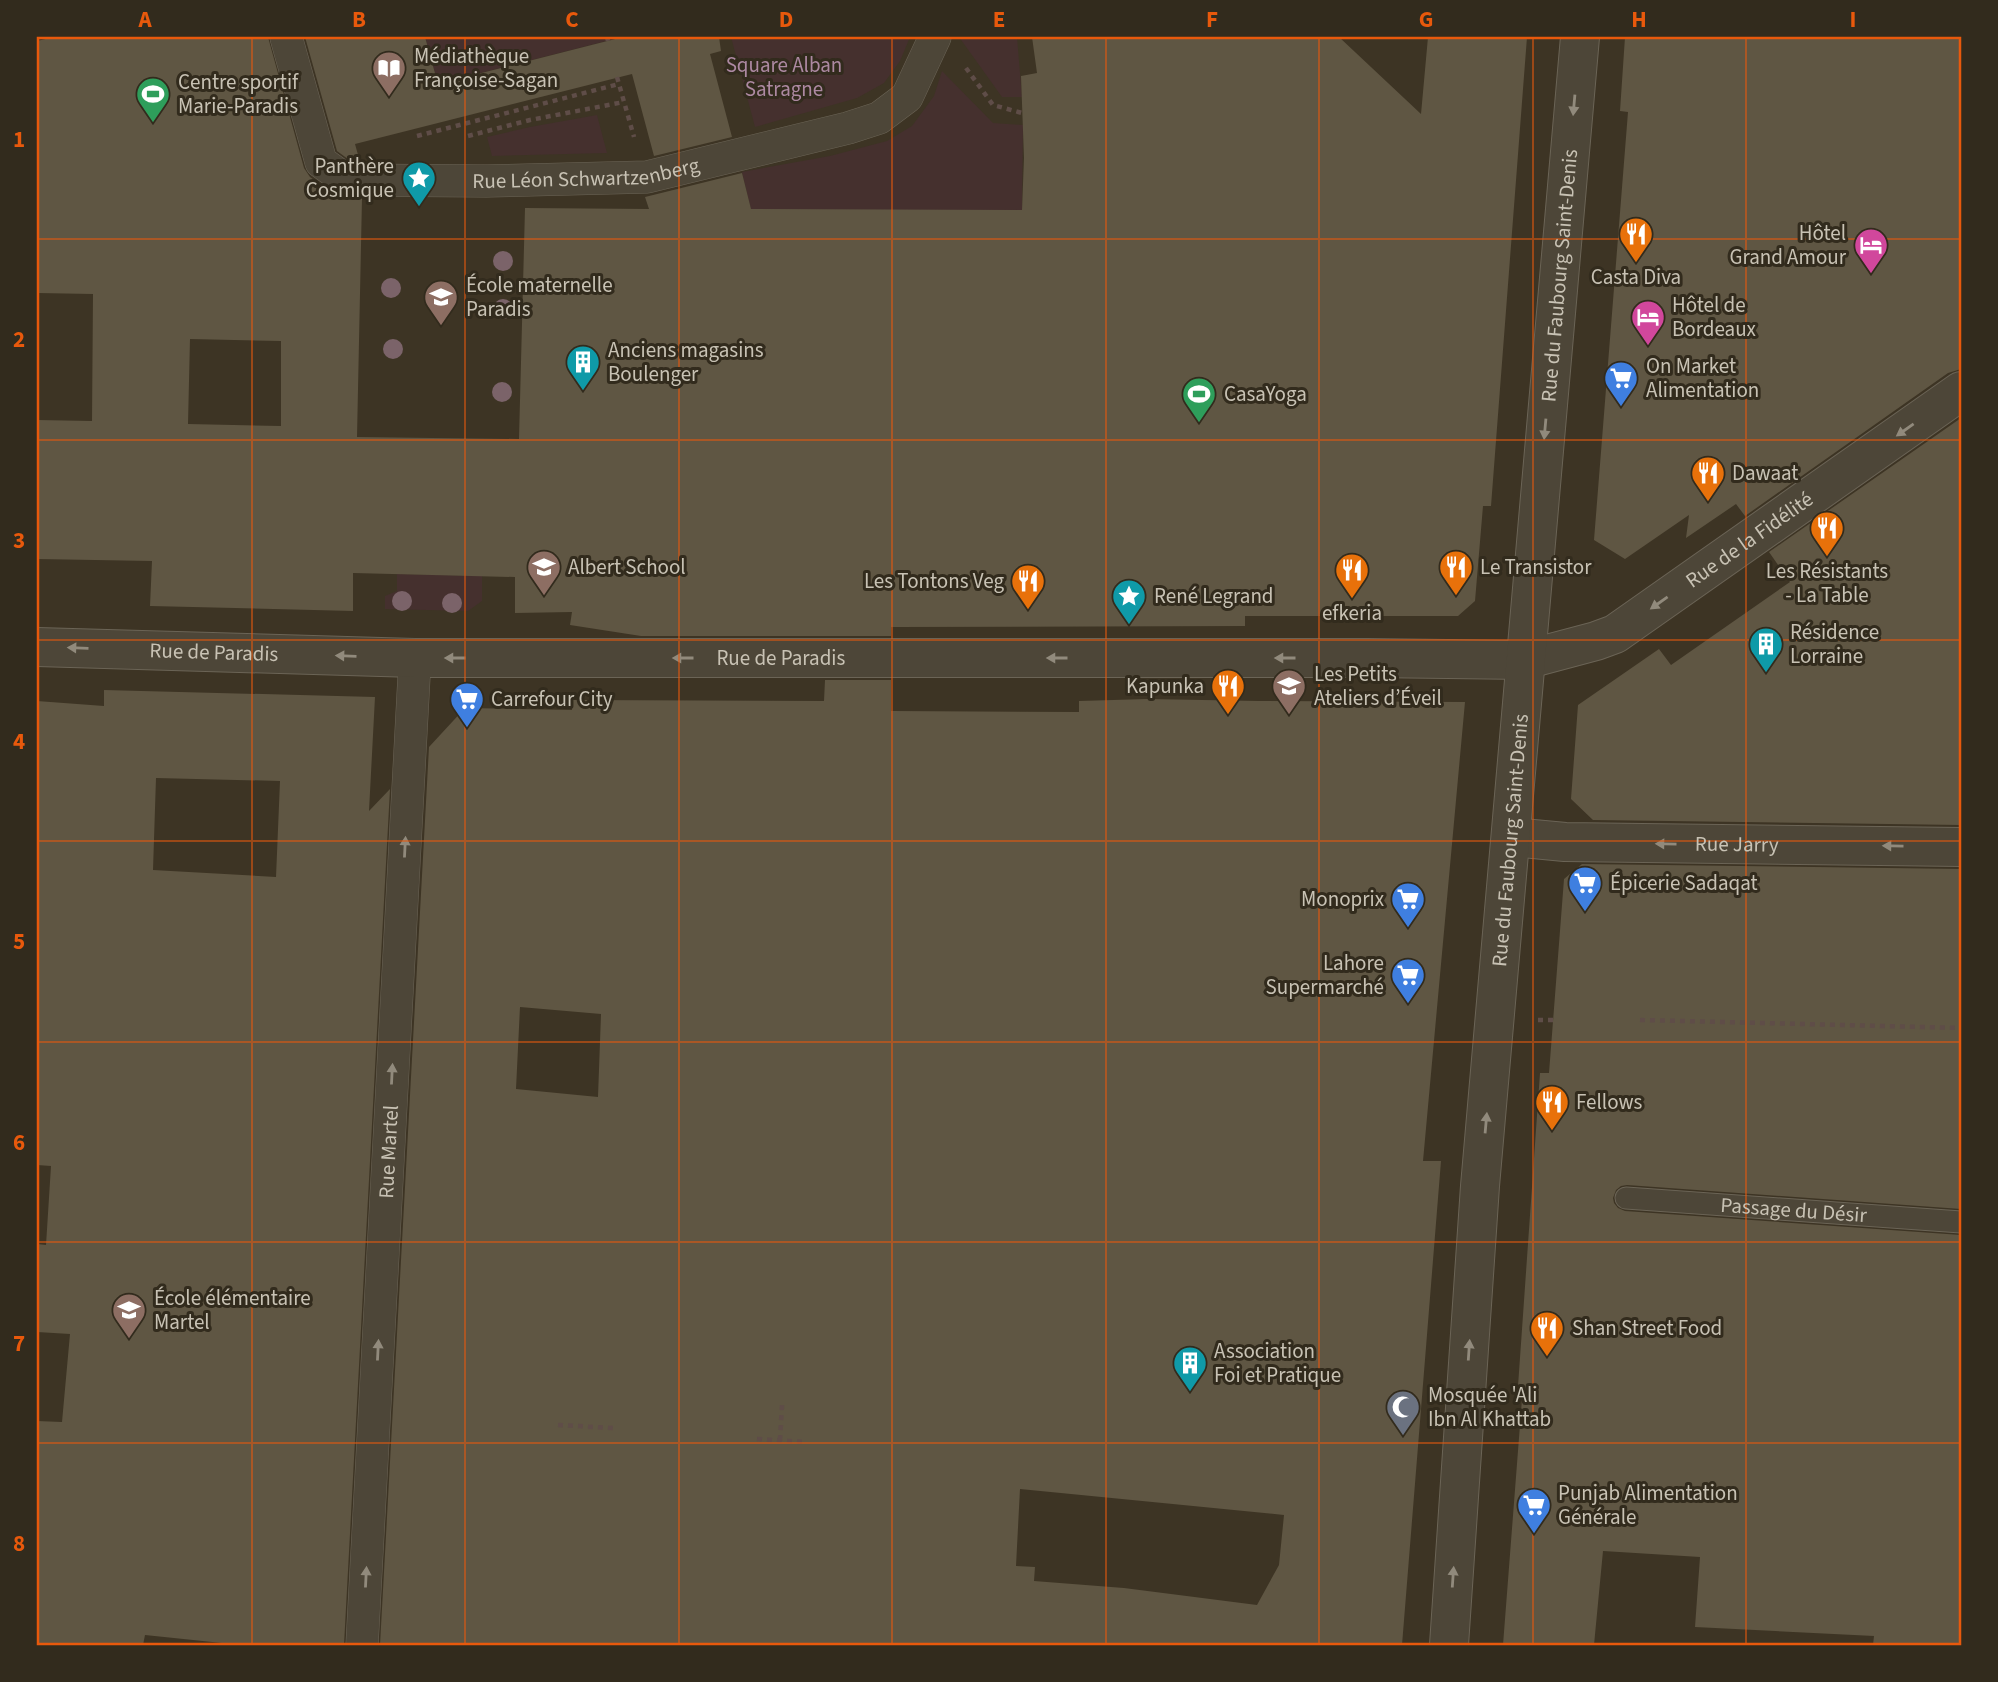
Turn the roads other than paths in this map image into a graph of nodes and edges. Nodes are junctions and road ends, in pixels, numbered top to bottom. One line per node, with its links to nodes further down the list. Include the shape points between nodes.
1 (286, 37): 2 (street, Rue Léon Schwartzenberg, via 321,162 346,180 458,181 647,177 848,128 879,118 907,97)
2 (934, 37)
3 (1580, 37): 7 (street, Rue du Faubourg Saint-Denis, one-way to 7)
4 (1961, 391): 7 (street, Rue de la Fidélité, one-way to 7, via 1615,634)
5 (37, 647): 6 (street, Rue de Paradis, one-way to 5)
6 (415, 658): 7 (street, Rue de Paradis, one-way to 6); 12 (street, Rue Martel, one-way to 6)
7 (1525, 660): 8 (street, Rue du Faubourg Saint-Denis)
8 (1511, 837): 9 (street, Rue Jarry, one-way to 8, via 1565,842); 13 (street, Rue du Faubourg Saint-Denis, one-way to 8, via 1480,1186)
9 (1961, 847)
10 (1626, 1198): 11 (lane, Passage du Désir)
11 (1961, 1222)
12 (362, 1645)
13 (1449, 1645)

